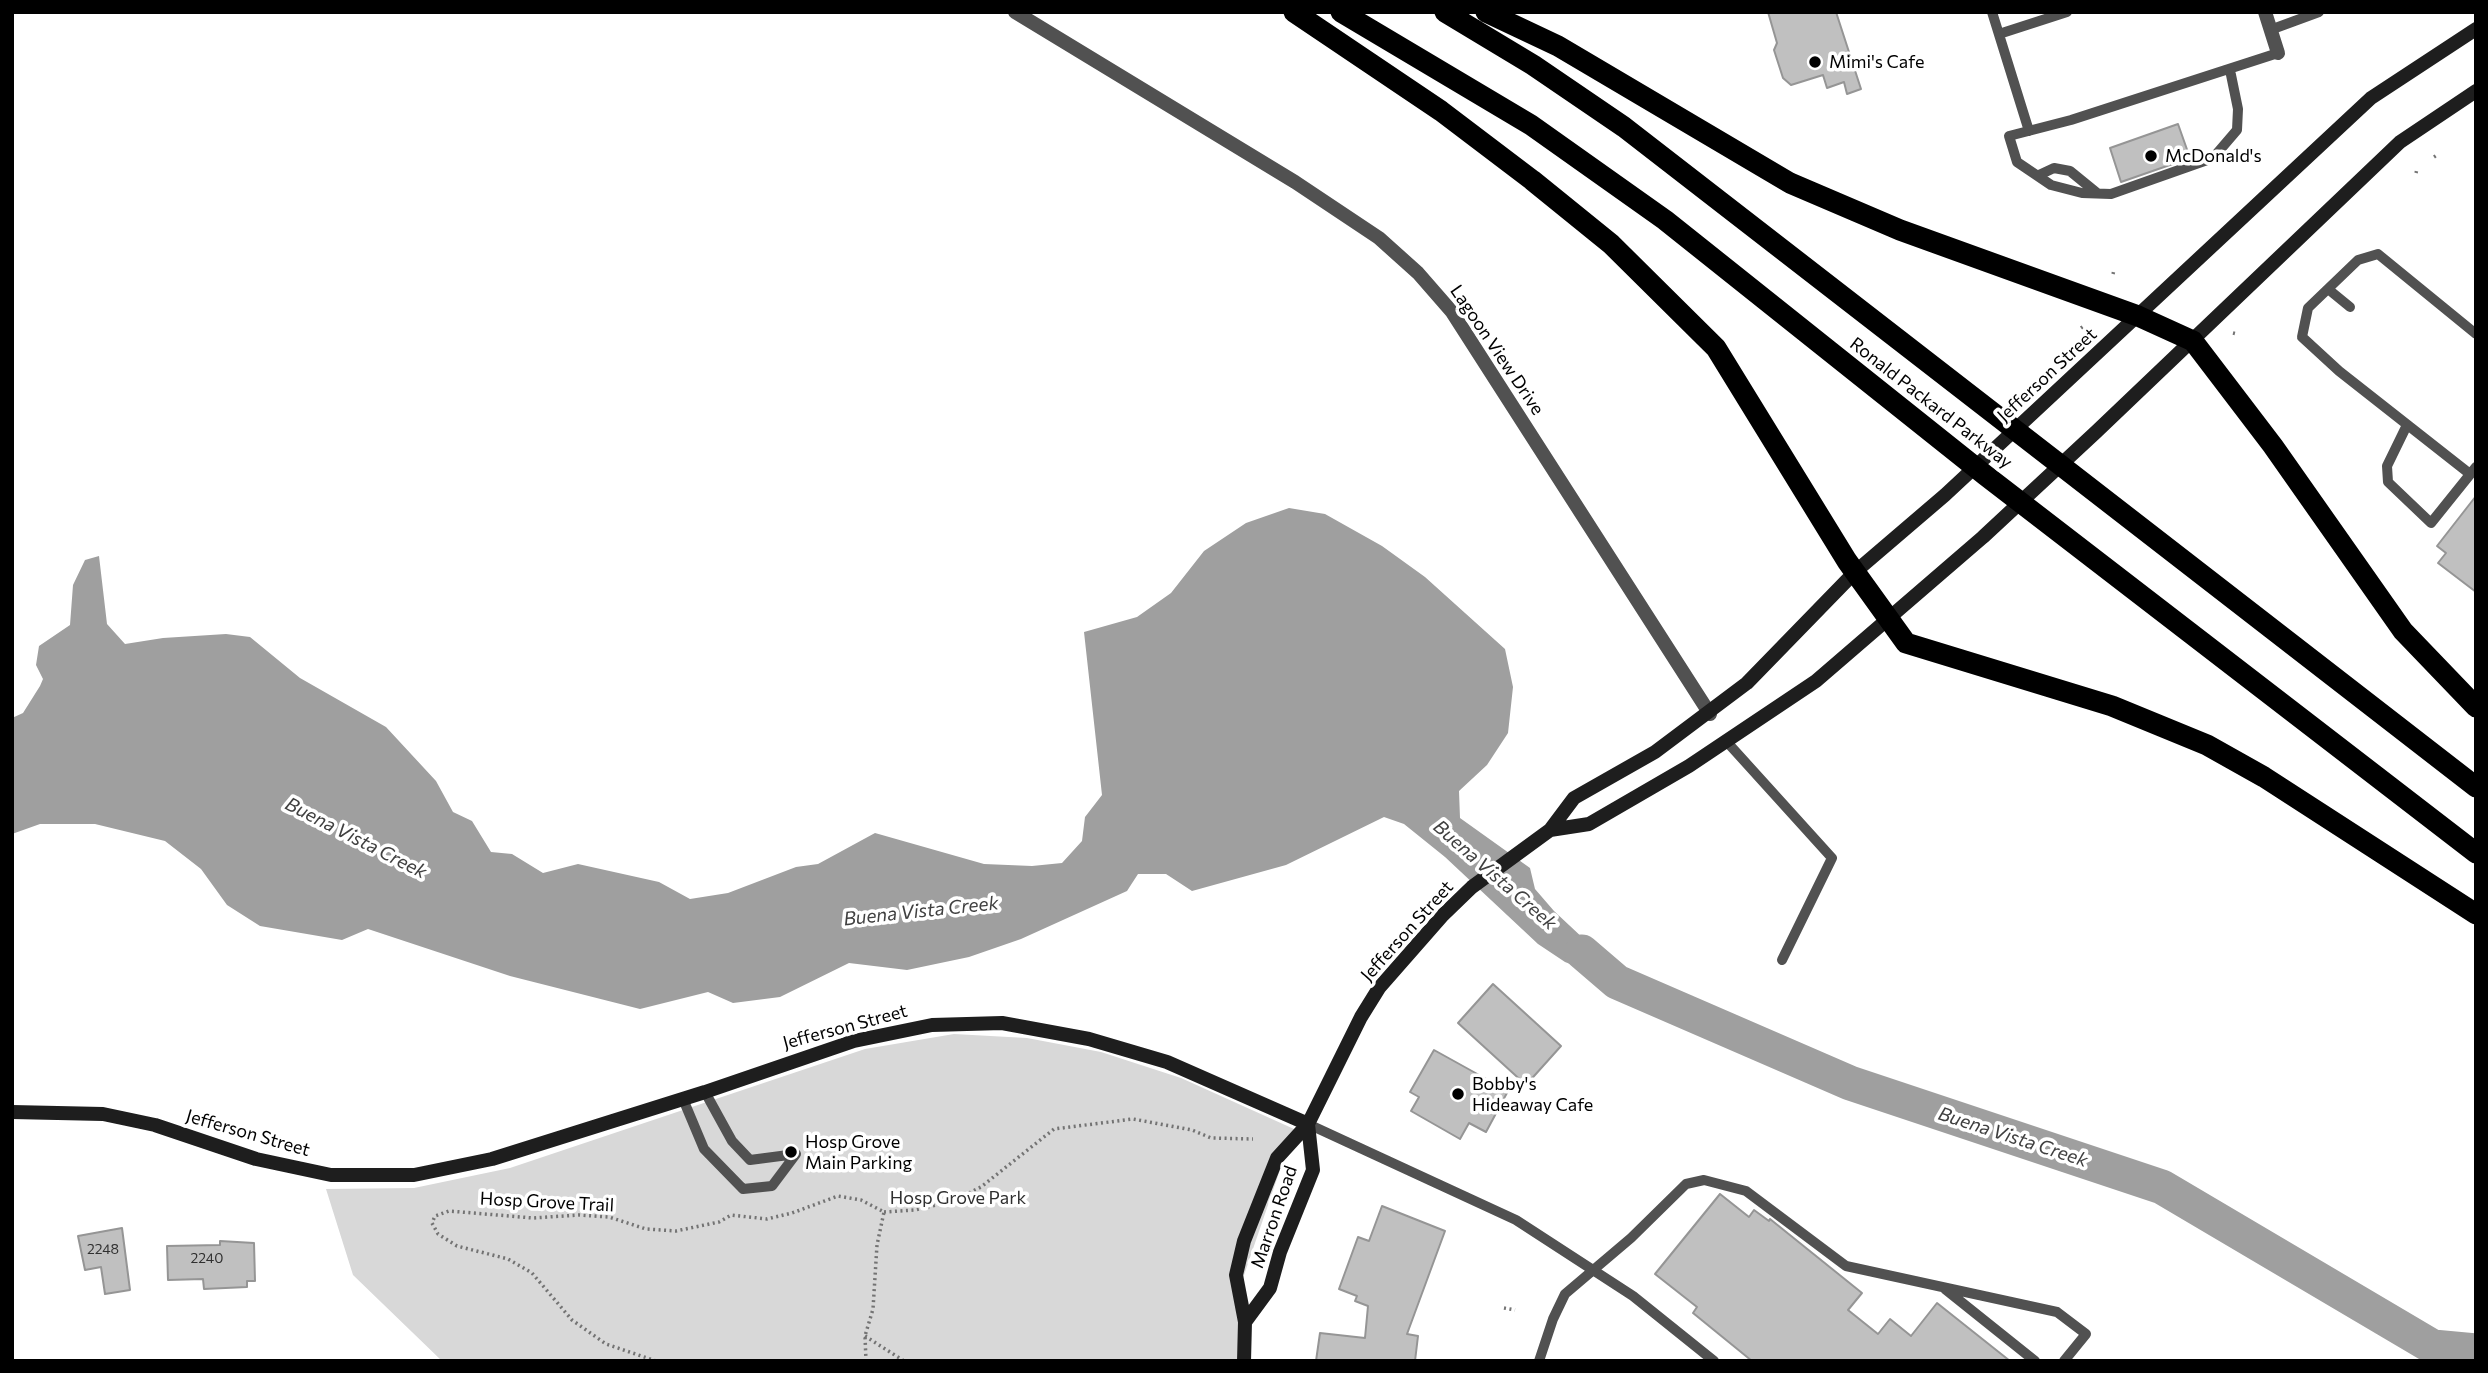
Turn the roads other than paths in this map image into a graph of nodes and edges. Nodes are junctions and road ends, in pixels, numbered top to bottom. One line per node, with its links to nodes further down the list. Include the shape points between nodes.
1 (1015, 12): 29 (street, Lagoon View Drive, via 1295,182 1379,238 1418,273 1452,312)
2 (1294, 12): 26 (highway, via 1522,172 1611,244 1669,300 1716,348)
3 (1341, 12): 33 (highway, Ronald Packard Parkway, via 1531,125 1665,220 1985,475)
4 (1446, 12): 31 (highway, Ronald Packard Parkway, via 1533,65 1669,160)
5 (1486, 12): 21 (highway, via 1558,46 1790,183 1900,230)
6 (1992, 12): 12 (lane)
7 (2067, 12): 12 (lane)
8 (2265, 12): 11 (street)
9 (2319, 12): 11 (lane)
10 (2476, 29): 21 (main road, Jefferson Street, via 2371,98)
11 (2270, 30): 13 (street)
12 (1999, 34): 16 (lane)
13 (2278, 53): 14 (lane)
14 (2230, 70): 16 (lane); 18 (lane, via 2237,130 2220,152 2111,194)
15 (2476, 91): 23 (main road, Jefferson Street, via 2400,142)
16 (2029, 131): 17 (lane, via 2009,136 2017,162)
17 (2039, 175): 18 (lane, via 2051,184); 18 (lane, via 2054,168 2070,171)
18 (2098, 194)
19 (2328, 289): 20 (lane); 22 (lane, via 2358,260 2378,254); 24 (lane, via 2308,308 2302,337)
20 (2350, 307)
21 (2138, 316): 23 (highway); 26 (main road, Jefferson Street)
22 (2476, 334)
23 (2193, 341): 27 (main road, Jefferson Street); 28 (highway, via 2403,631)
24 (2407, 425): 25 (lane); 25 (lane, via 2386,466 2388,482 2431,523)
25 (2473, 470)
26 (1855, 572): 27 (highway); 29 (main road, Jefferson Street, via 1747,683)
27 (1890, 617): 30 (main road, Jefferson Street, via 1816,681); 34 (highway, via 1906,643 2112,706 2207,745)
28 (2476, 706)
29 (1710, 714): 32 (main road, Jefferson Street, via 1574,798)
30 (1727, 742): 32 (main road, Jefferson Street, via 1588,824); 35 (lane, via 1832,858)
31 (2476, 787)
32 (1550, 830): 39 (main road, Jefferson Street, via 1472,887 1380,988)
33 (2476, 853)
34 (2476, 914)
35 (1782, 960)
36 (705, 1092): 37 (main road, Jefferson Street); 37 (lane, via 732,1141 750,1160 796,1154 772,1186 743,1189 704,1149); 39 (main road, Jefferson Street, via 854,1041 932,1025 1002,1023 1089,1039 1167,1062)
37 (683, 1099): 38 (main road, Jefferson Street, via 492,1159 414,1175 331,1175 256,1159 155,1125 103,1114)
38 (12, 1112)
39 (1308, 1124): 40 (lane, via 1516,1220); 42 (main road, Marron Road, via 1313,1170 1270,1288); 42 (main road, Marron Road, via 1277,1158 1244,1241 1236,1275)
40 (1592, 1272): 41 (lane, via 1686,1184 1704,1180 1746,1191 1846,1266); 44 (lane, via 1566,1294); 45 (lane, via 1633,1296)
41 (1943, 1287): 46 (lane); 47 (lane, via 2057,1312 2085,1334)
42 (1245, 1322): 43 (main road, Marron Road)
43 (1244, 1361)
44 (1539, 1361)
45 (1714, 1361)
46 (2035, 1361)
47 (2064, 1361)

